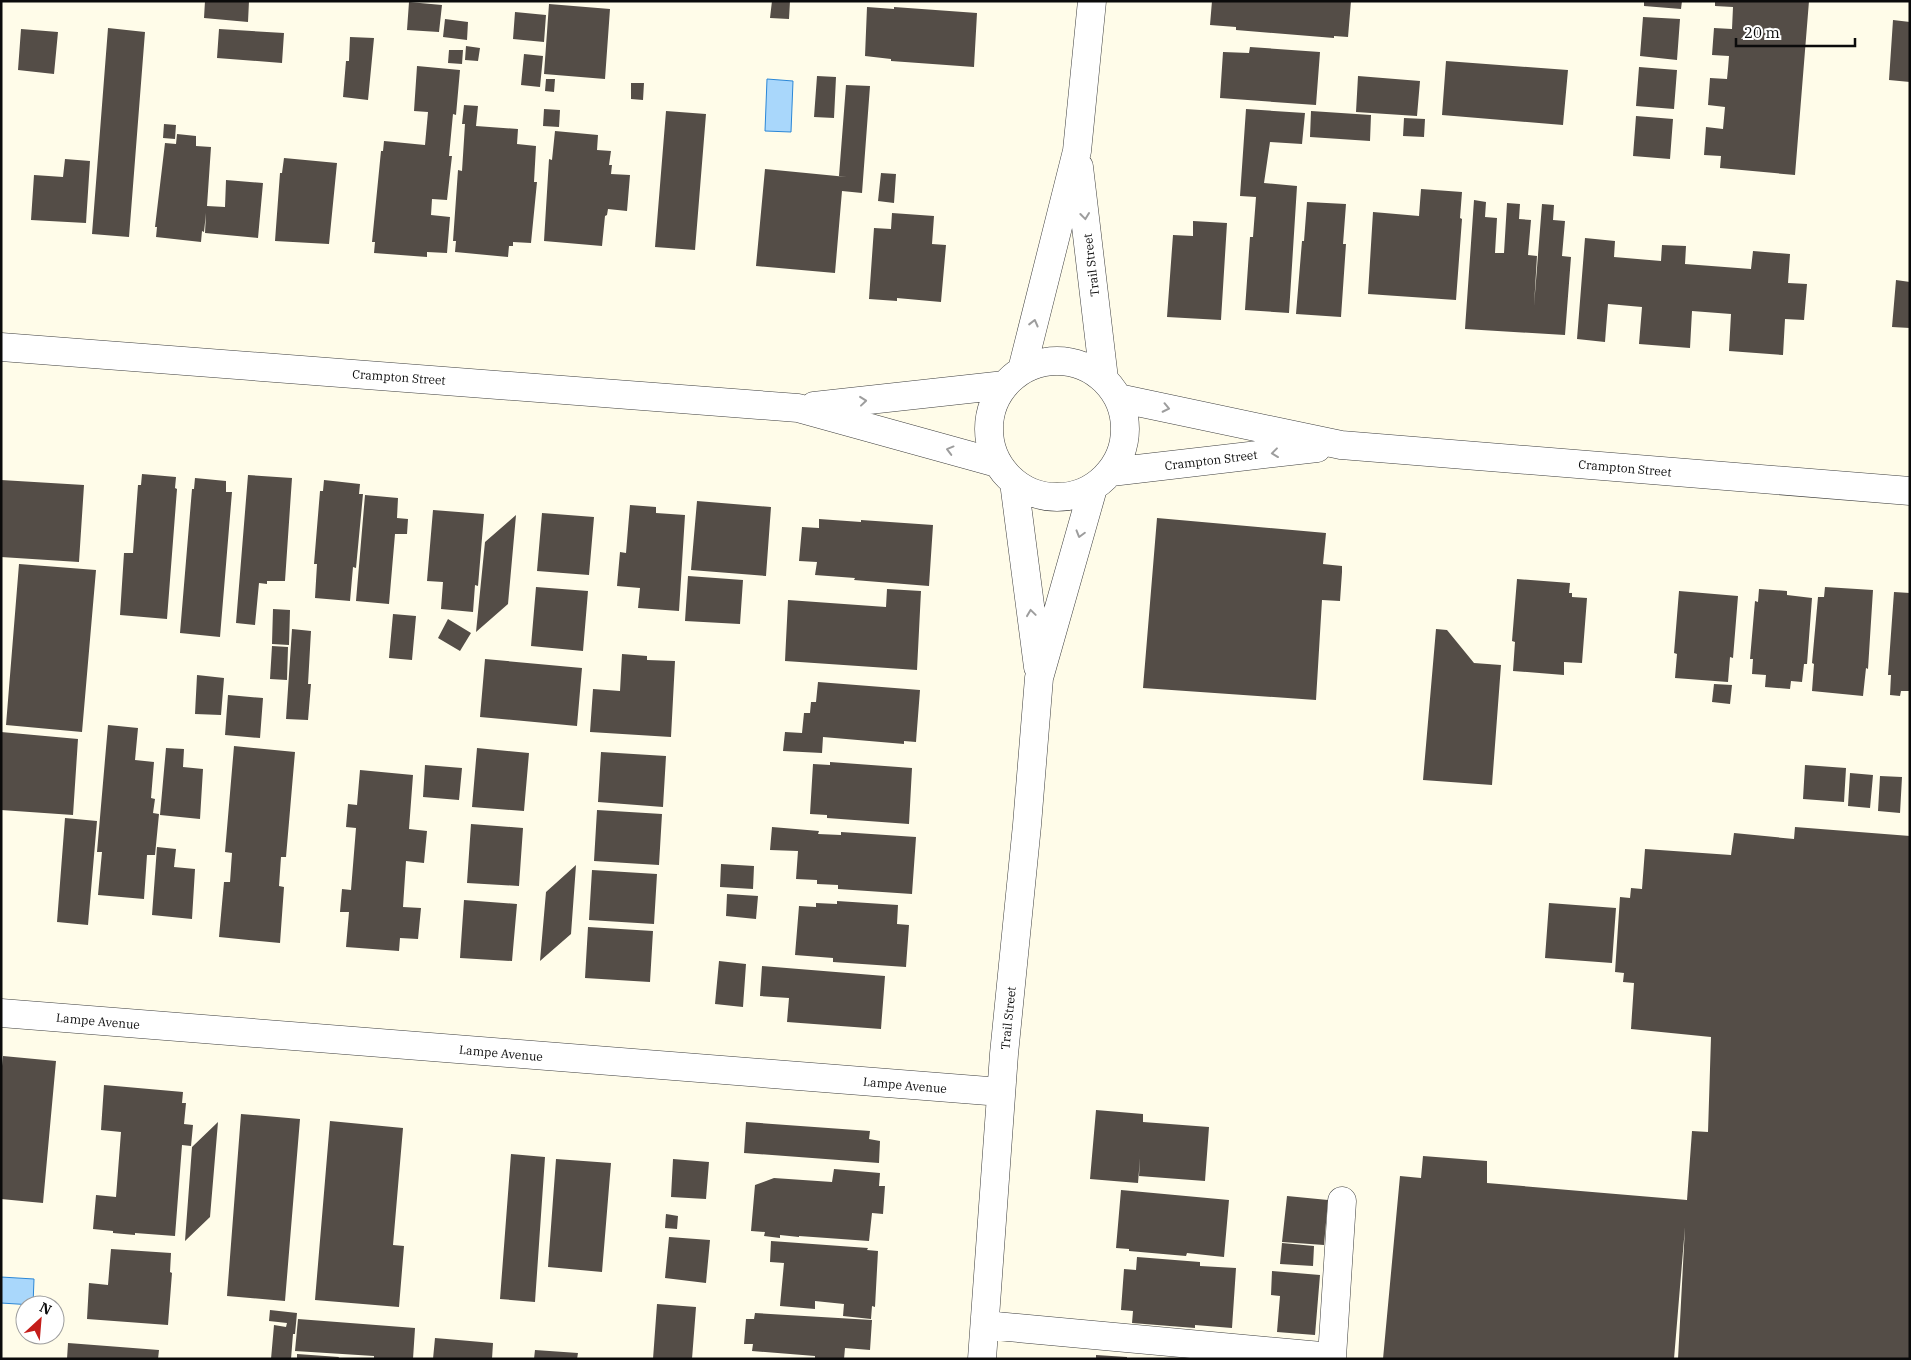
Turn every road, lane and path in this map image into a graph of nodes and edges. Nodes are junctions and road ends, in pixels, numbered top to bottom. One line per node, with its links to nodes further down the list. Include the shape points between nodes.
1 (1092, 1): 2 (street, Trail Street)
2 (1077, 151): 4 (street, Trail Street, one-way to 2); 5 (street, Trail Street, one-way to 5)
3 (1, 347): 6 (street, Crampton Street)
4 (1013, 378): 5 (street, via 1043,363 1065,361 1086,367); 6 (street, Crampton Street, one-way to 4); 8 (street, via 994,402 989,423 990,443)
5 (1111, 389): 7 (street, Crampton Street, one-way to 7); 9 (street, via 1124,416 1125,436 1121,455)
6 (798, 408): 8 (street, Crampton Street, one-way to 6)
7 (1341, 445): 9 (street, Crampton Street, one-way to 9); 10 (street, Crampton Street)
8 (1006, 472): 9 (street, via 1032,493 1053,498 1074,496); 11 (street, Trail Street, one-way to 8)
9 (1102, 480): 11 (street, Trail Street, one-way to 11)
10 (1910, 491)
11 (1040, 678): 13 (street, Trail Street)
12 (1, 1013): 13 (street, Lampe Avenue)
13 (1001, 1092): 15 (street, Trail Street)
14 (1342, 1201): 15 (street, via 1332,1357)
15 (985, 1325): 16 (street, Trail Street)
16 (982, 1359)

